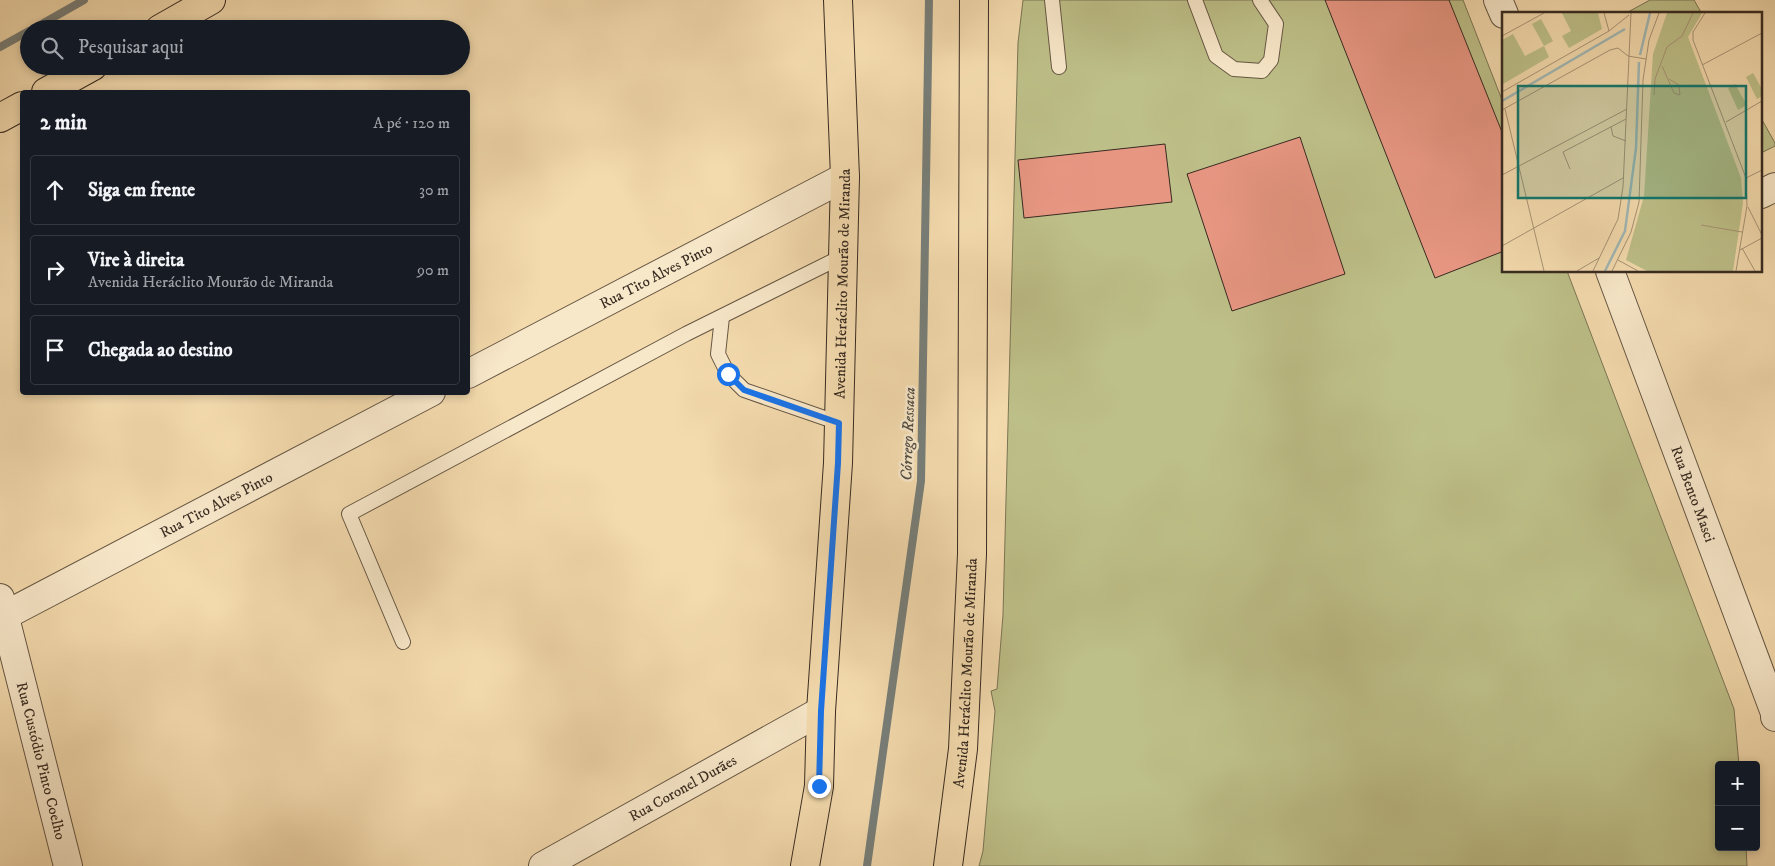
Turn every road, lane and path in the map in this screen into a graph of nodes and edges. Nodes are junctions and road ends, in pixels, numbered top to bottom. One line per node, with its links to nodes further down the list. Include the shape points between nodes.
1 (211, 0): 9 (main road)
2 (838, 0): 15 (main road, Avenida Heráclito Mourão de Miranda)
3 (974, 0): 31 (main road, Avenida Heráclito Mourão de Miranda, via 972,554 963,748)
4 (1052, 0): 10 (lane)
5 (1195, 0): 6 (lane, via 1216,56 1234,68 1262,71 1271,60 1276,24)
6 (1260, 0)
7 (1498, 0): 8 (street)
8 (1503, 12)
9 (176, 20)
10 (1059, 67)
11 (77, 75): 12 (main road)
12 (50, 90)
13 (20, 107): 14 (main road)
14 (0, 118)
15 (845, 176): 18 (main road, Avenida Heráclito Mourão de Miranda); 21 (street, Rua Tito Alves Pinto)
16 (1775, 187): 17 (street)
17 (1762, 194)
18 (843, 256): 20 (lane); 23 (main road, Avenida Heráclito Mourão de Miranda)
19 (1617, 274): 27 (street, Rua Bento Masci)
20 (722, 317): 23 (lane, via 718,354 728,374 744,390); 25 (lane, via 349,514)
21 (470, 373)
22 (426, 395): 24 (street, Rua Tito Alves Pinto)
23 (839, 423): 26 (main road, Avenida Heráclito Mourão de Miranda)
24 (2, 610): 28 (street, Rua Custódio Pinto Coelho)
25 (403, 642)
26 (821, 711): 29 (street, Rua Coronel Durães); 30 (main road, Avenida Heráclito Mourão de Miranda, via 819,786)
27 (1775, 717)
28 (68, 866)
29 (544, 866)
30 (805, 866)
31 (948, 866)

